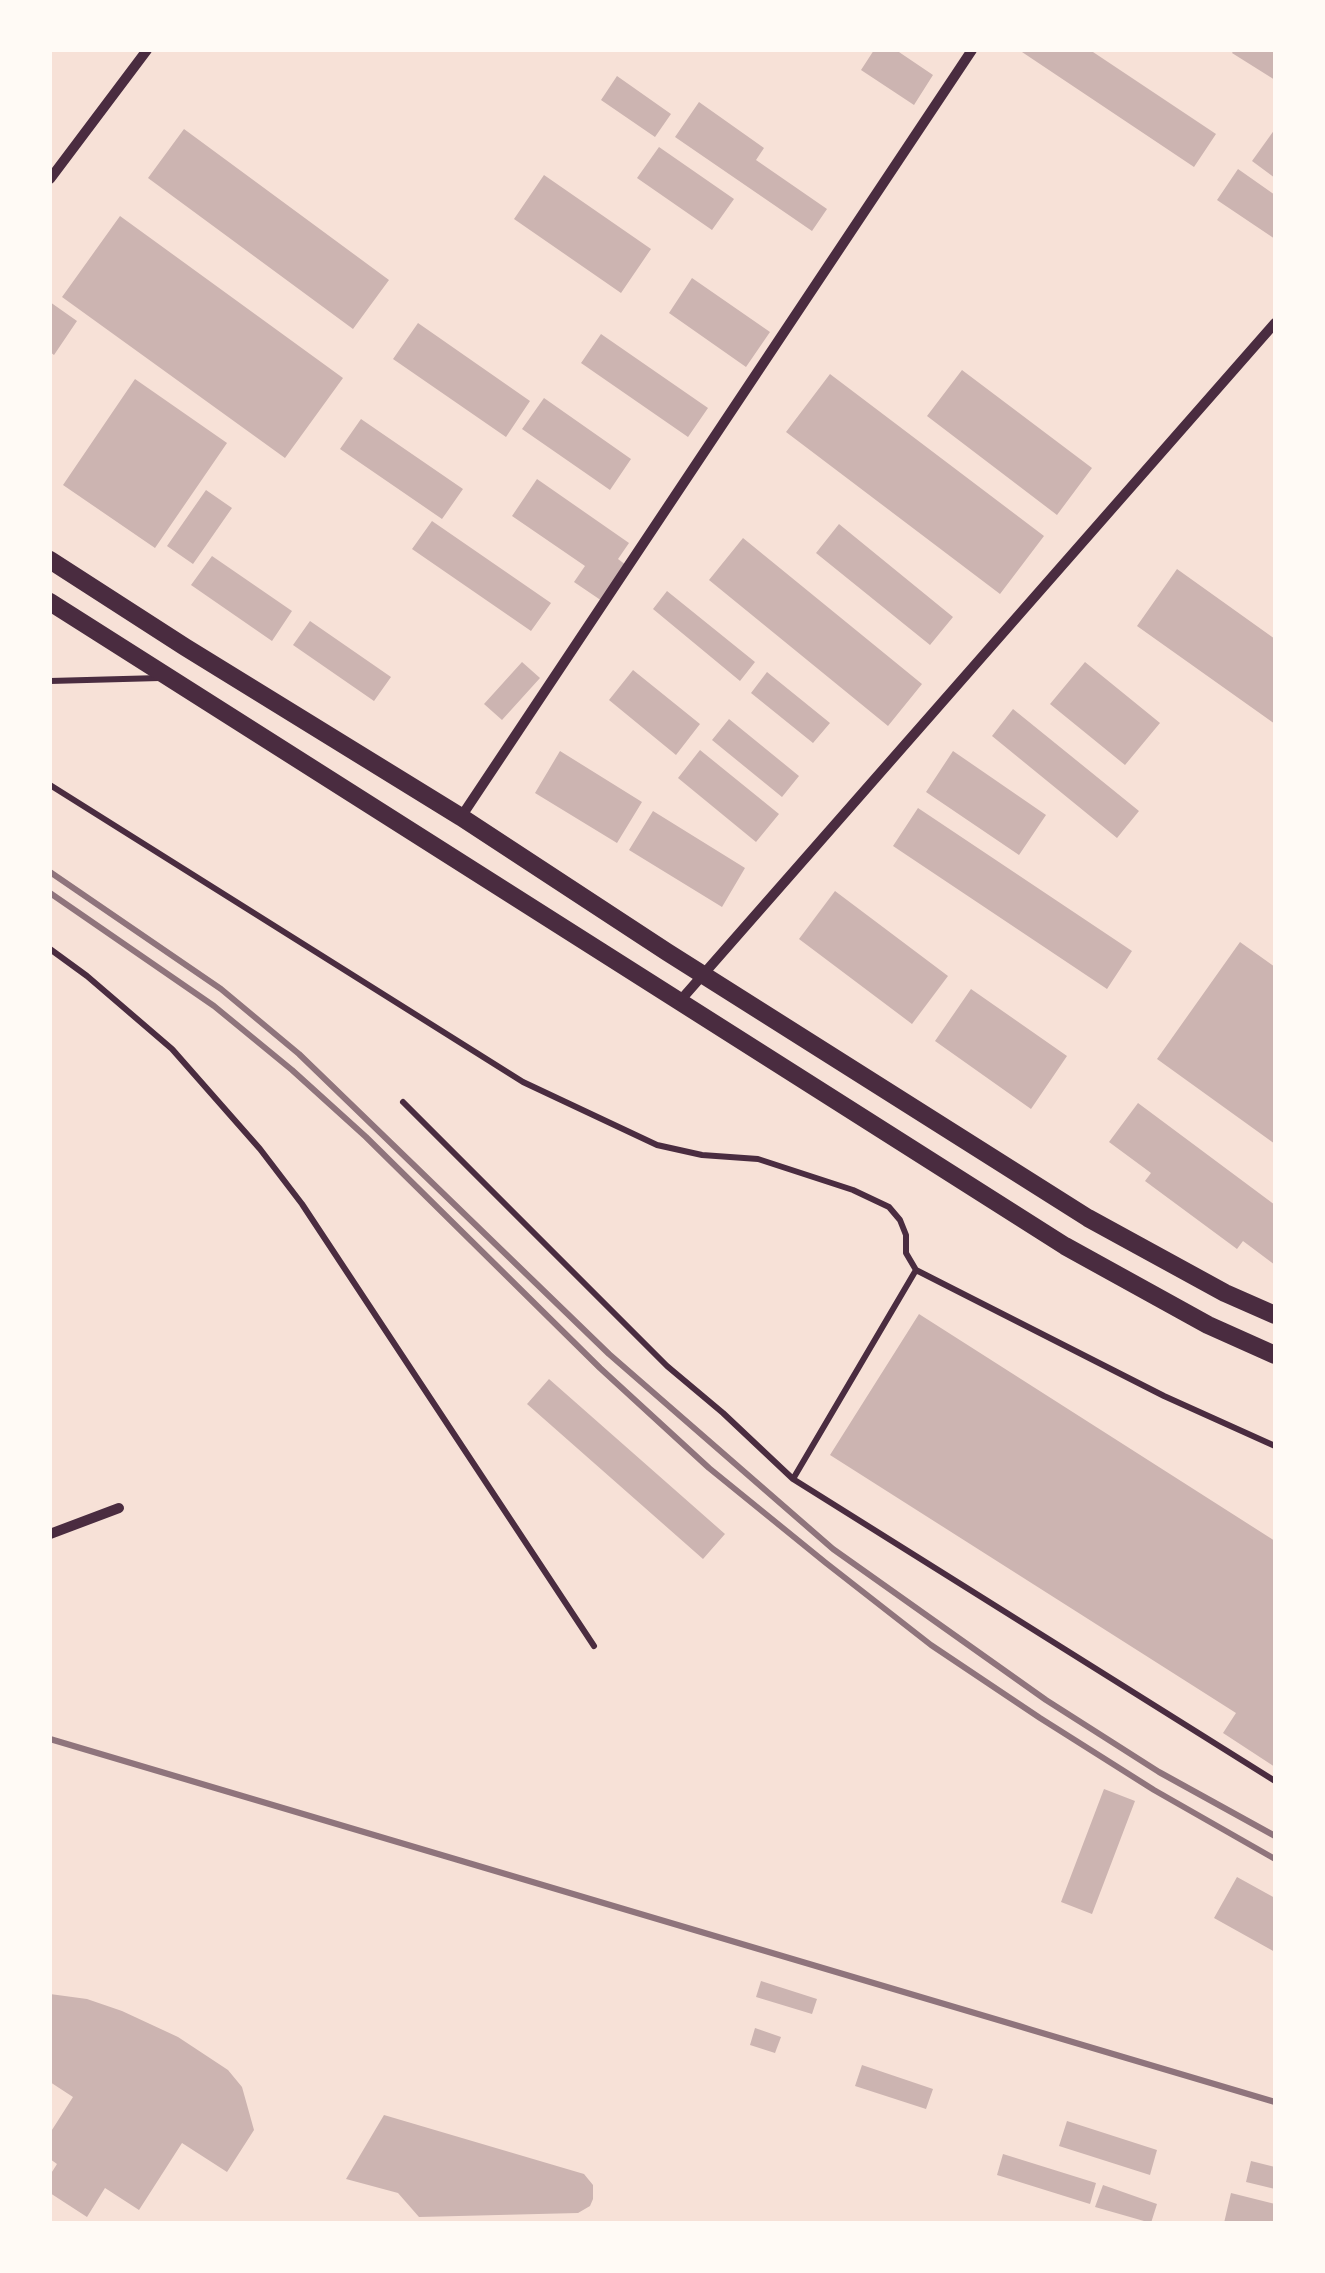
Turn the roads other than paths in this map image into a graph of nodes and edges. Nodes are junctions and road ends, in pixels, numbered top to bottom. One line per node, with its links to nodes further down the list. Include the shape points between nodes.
1 (147, 50): 3 (street)
2 (972, 50): 10 (street)
3 (50, 179)
4 (1275, 323): 12 (street)
5 (50, 560): 10 (main road)
6 (50, 602): 7 (main road)
7 (166, 678): 8 (lane); 13 (main road)
8 (50, 680)
9 (50, 784): 15 (lane, via 523,1082 657,1144 702,1156 758,1158 889,1208 900,1220)
10 (461, 817): 12 (main road)
11 (50, 949): 22 (lane, via 172,1049 260,1148)
12 (703, 975): 13 (street); 16 (main road, via 1088,1218)
13 (679, 1002): 17 (main road, via 1065,1246)
14 (403, 1102): 19 (lane, via 667,1366)
15 (916, 1270): 18 (lane); 19 (lane)
16 (1275, 1315)
17 (1275, 1354)
18 (1275, 1446)
19 (793, 1479): 23 (lane)
20 (119, 1508): 21 (street)
21 (50, 1534)
22 (594, 1646)
23 (1275, 1781)

